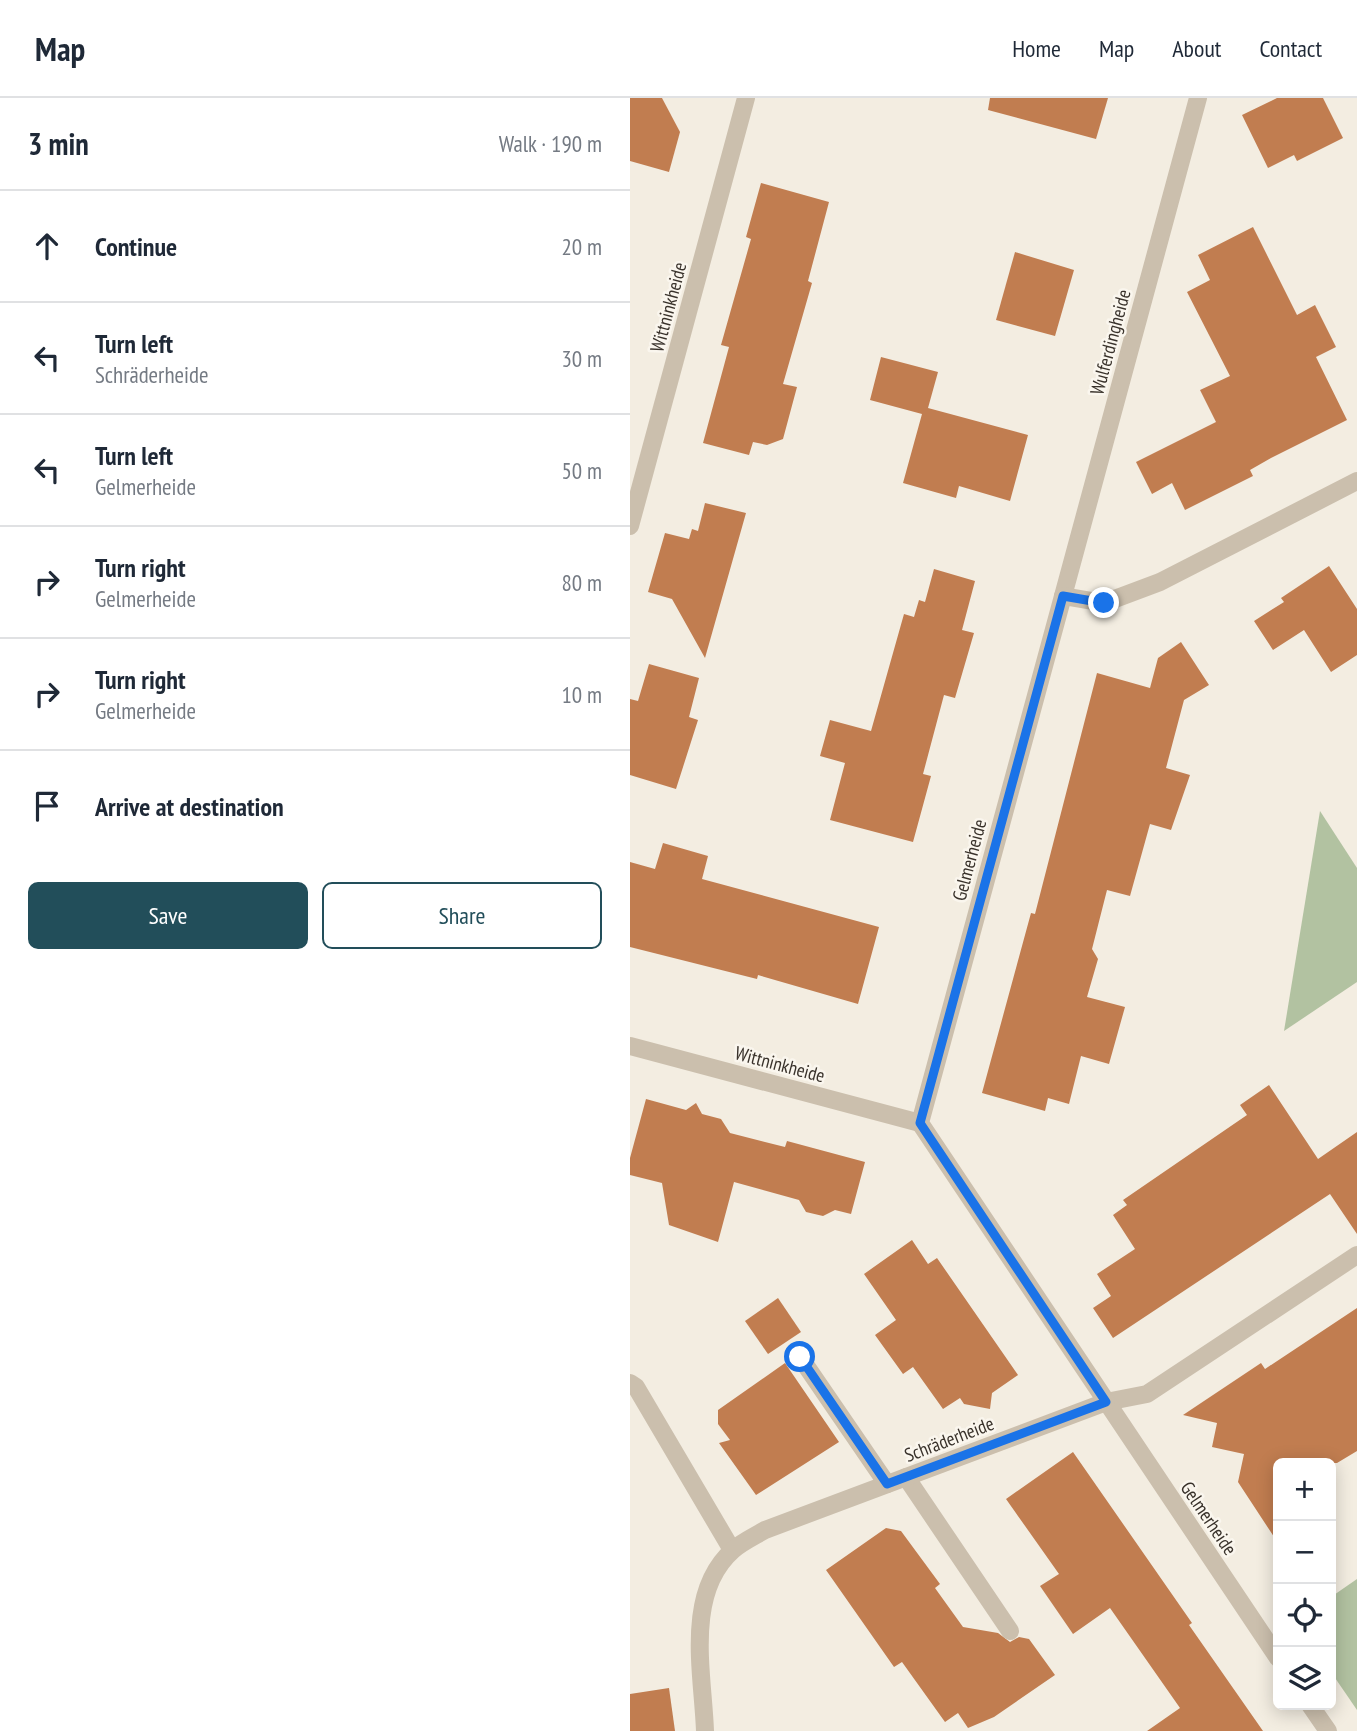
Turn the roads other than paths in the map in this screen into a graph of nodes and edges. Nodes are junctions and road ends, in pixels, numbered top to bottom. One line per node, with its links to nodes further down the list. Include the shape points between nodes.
1 (746, 98): 4 (street, Wittninkheide)
2 (1198, 98): 5 (street, Wulferdingheide)
3 (1357, 481): 5 (street, via 1160,582 1104,603)
4 (630, 526)
5 (1063, 596): 7 (street, Gelmerheide)
6 (630, 1046): 7 (street, Wittninkheide)
7 (920, 1123): 11 (street, Gelmerheide)
8 (1357, 1255): 11 (street, via 1147,1394)
9 (800, 1357): 13 (street)
10 (630, 1383): 14 (street)
11 (1106, 1402): 12 (street, Schräderheide); 16 (street, Gelmerheide)
12 (906, 1477): 13 (street, Schräderheide); 15 (street)
13 (887, 1484): 14 (street, Schräderheide, via 765,1530)
14 (733, 1550): 18 (street, Schräderheide, via 709,1581 700,1620)
15 (1010, 1631)
16 (1273, 1651)
17 (1313, 1710): 19 (street)
18 (705, 1731)
19 (1328, 1731)

